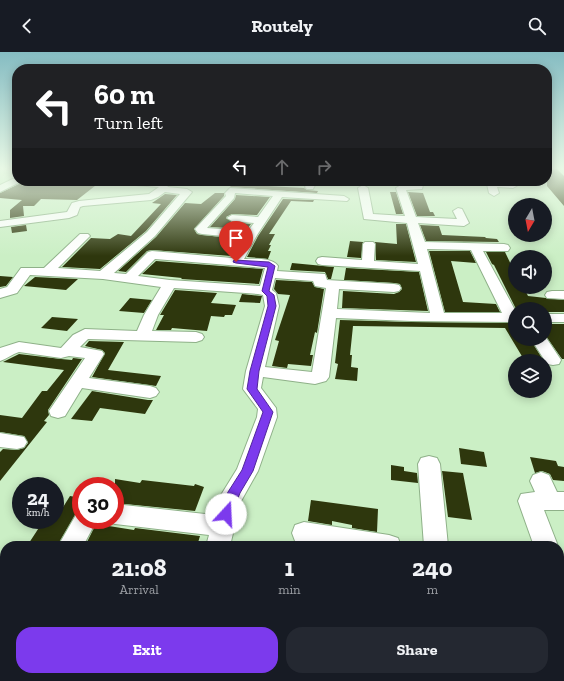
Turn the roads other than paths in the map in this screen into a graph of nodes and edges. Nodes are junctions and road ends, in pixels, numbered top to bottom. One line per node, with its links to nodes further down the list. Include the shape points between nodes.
1 (147, 197): 13 (street, via 78,204 69,215)
2 (184, 197): 28 (street, via 173,215)
3 (229, 197): 16 (street, via 200,229)
4 (277, 197): 11 (street)
5 (323, 197): 8 (street)
6 (365, 197): 14 (street, via 368,218)
7 (404, 197): 14 (street)
8 (344, 199)
9 (34, 208): 13 (street)
10 (458, 211): 14 (street, via 464,222)
11 (264, 216): 12 (street); 16 (street)
12 (232, 218)
13 (34, 220): 15 (street)
14 (412, 220): 19 (street)
15 (0, 224)
16 (251, 235): 23 (street)
17 (84, 236): 26 (street)
18 (369, 244): 24 (street)
19 (420, 245): 20 (street); 25 (street)
20 (475, 247): 21 (street); 35 (street)
21 (504, 248)
22 (322, 261): 24 (street)
23 (236, 262): 27 (street, via 271,265); 29 (street, via 152,255 146,258)
24 (368, 264): 25 (street)
25 (426, 268): 37 (street)
26 (48, 271): 28 (street); 34 (street, via 26,271 12,290)
27 (270, 274): 31 (street, via 320,277 320,283); 33 (street)
28 (103, 275): 29 (street)
29 (128, 279): 30 (street)
30 (170, 284): 33 (street); 41 (street, via 151,315)
31 (333, 284): 32 (street); 36 (street)
32 (394, 288)
33 (265, 291): 47 (street, via 270,295 272,306)
34 (0, 294)
35 (508, 307)
36 (328, 314): 37 (street); 47 (street, via 320,377)
37 (438, 317): 38 (street)
38 (508, 318)
39 (552, 318): 40 (street)
40 (564, 318)
41 (142, 336): 42 (street); 44 (street, via 85,334)
42 (196, 337)
43 (544, 346): 46 (street)
44 (68, 351): 45 (street, via 61,353 13,348); 48 (street, via 96,354)
45 (0, 356)
46 (553, 360)
47 (255, 371): 56 (street, via 252,389 267,408 267,417 247,471 229,502)
48 (77, 382): 49 (street); 50 (street)
49 (150, 392)
50 (58, 411)
51 (429, 464): 59 (street)
52 (552, 494): 60 (street, via 529,500)
53 (124, 516): 56 (street)
54 (80, 529): 57 (street)
55 (304, 534): 58 (street)
56 (220, 536)
57 (73, 541)
58 (354, 541)
59 (436, 541)
60 (544, 541)

